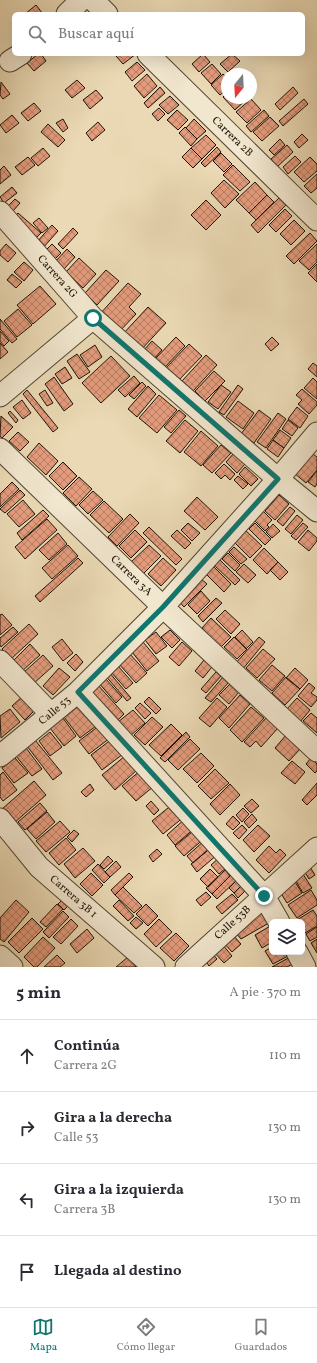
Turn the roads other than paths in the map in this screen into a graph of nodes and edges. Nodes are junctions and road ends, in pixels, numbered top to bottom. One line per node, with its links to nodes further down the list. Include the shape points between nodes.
1 (81, 0): 3 (street)
2 (93, 0): 4 (street)
3 (69, 12)
4 (105, 12)
5 (150, 56): 7 (street, Carrera 2B)
6 (0, 212): 8 (street, Carrera 2G)
7 (317, 220)
8 (93, 318): 9 (street); 12 (street, Carrera 2G)
9 (0, 396)
10 (317, 433): 12 (street, Calle 53)
11 (0, 449): 14 (street, Carrera 3A)
12 (278, 479): 13 (street, Carrera 2G); 14 (street, Calle 53)
13 (317, 511)
14 (163, 607): 16 (street, Calle 53); 18 (street, Carrera 3A)
15 (0, 661): 17 (street)
16 (78, 692): 17 (street, Calle 53); 22 (street)
17 (52, 714): 19 (street, Calle 53)
18 (317, 751)
19 (0, 756)
20 (0, 819): 27 (street, Carrera 3B 1, via 39,867)
21 (317, 848): 22 (street, Calle 53B)
22 (264, 896): 23 (street); 28 (street, Calle 53B)
23 (277, 919)
24 (298, 955): 29 (street)
25 (0, 956): 26 (street)
26 (12, 967)
27 (154, 967)
28 (186, 967)
29 (305, 967)

